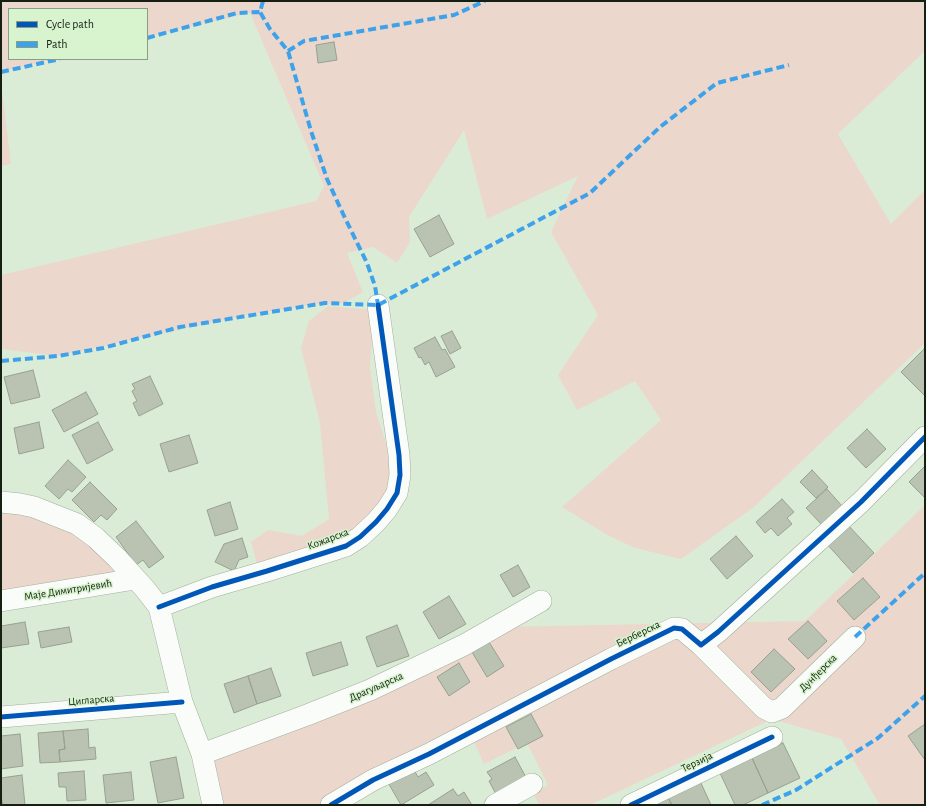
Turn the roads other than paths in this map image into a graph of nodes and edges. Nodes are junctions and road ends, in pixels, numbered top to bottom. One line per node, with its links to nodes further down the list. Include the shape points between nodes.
1 (378, 305): 7 (street, Кожарска, via 400,475 397,493 387,509 360,537 346,546 212,587)
2 (925, 437): 9 (street, via 861,502)
3 (1, 502): 4 (street, via 34,507 77,524 96,538)
4 (135, 579): 5 (street, Маје Димитријевић); 7 (street)
5 (1, 601)
6 (541, 601): 14 (street, Драгуљарска, via 464,645 370,690)
7 (159, 607): 10 (street)
8 (855, 637): 11 (street, Дунђерска)
9 (701, 645): 11 (street, Берберска, via 764,708 772,712); 17 (street, Берберска, via 682,629 674,628 429,754 373,780)
10 (182, 702): 12 (street, Цигларска); 14 (street)
11 (782, 708)
12 (1, 717)
13 (772, 737): 19 (street, Терзија)
14 (202, 754): 16 (street)
15 (532, 784): 18 (street)
16 (213, 805)
17 (332, 805)
18 (495, 805)
19 (632, 805)

